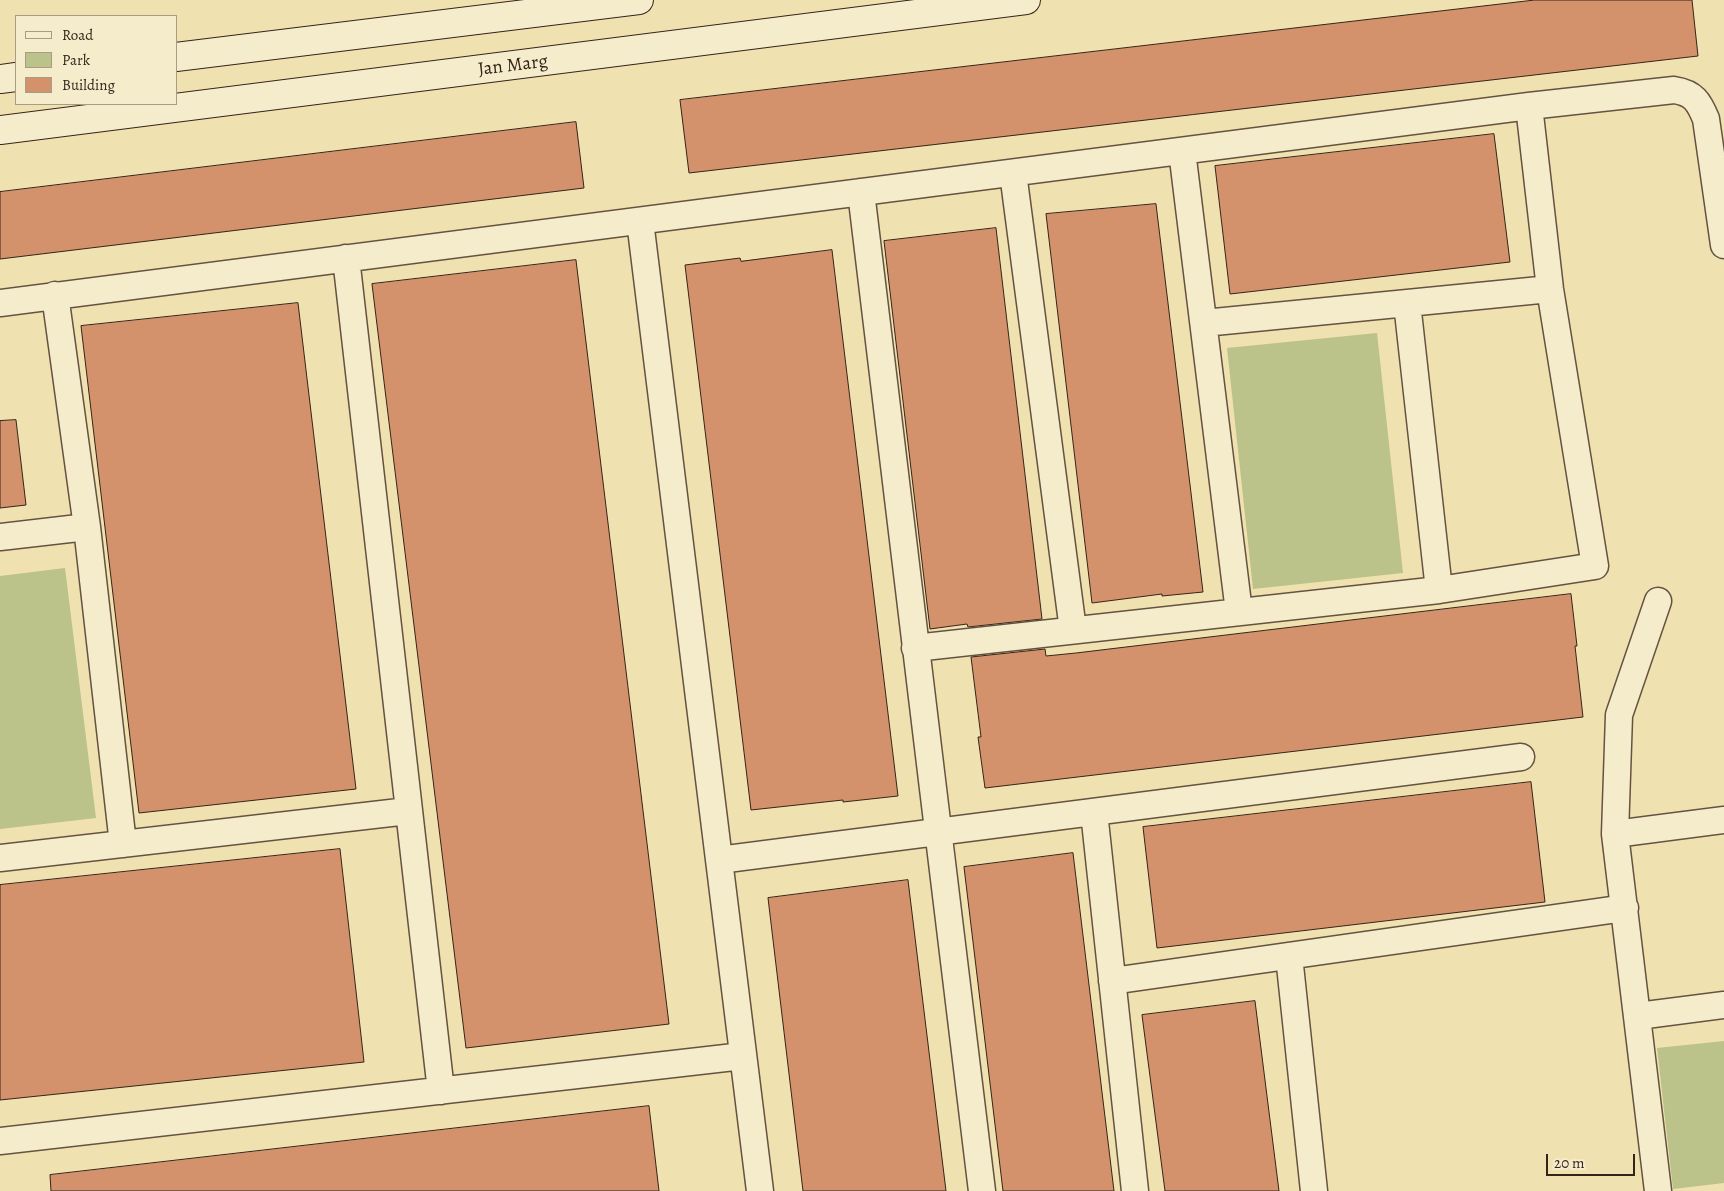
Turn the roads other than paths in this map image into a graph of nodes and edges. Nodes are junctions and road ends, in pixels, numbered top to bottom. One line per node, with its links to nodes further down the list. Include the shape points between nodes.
1 (639, 0): 3 (main road)
2 (1026, 0): 7 (main road, Jan Marg)
3 (178, 57)
4 (15, 77): 5 (main road)
5 (0, 79)
6 (1529, 106): 8 (street); 12 (street, via 1674,90 1686,92 1700,104 1706,120); 14 (street)
7 (0, 130)
8 (1182, 151): 9 (street); 18 (street)
9 (1013, 173): 10 (street); 24 (street)
10 (861, 192): 11 (street); 25 (street)
11 (640, 221): 13 (street); 34 (street)
12 (1724, 244)
13 (346, 258): 15 (street); 27 (street)
14 (1550, 289): 17 (street); 21 (street, via 1595,566)
15 (55, 296): 16 (street); 19 (street)
16 (0, 302)
17 (1407, 303): 18 (street); 21 (street)
18 (1204, 323): 23 (street)
19 (87, 527): 20 (street); 32 (street)
20 (0, 537)
21 (1439, 590): 23 (street)
22 (1658, 601): 31 (street, via 1619,715)
23 (1239, 612): 24 (street)
24 (1073, 630): 25 (street)
25 (914, 648): 30 (street)
26 (1521, 757): 28 (street)
27 (408, 811): 32 (street); 41 (street)
28 (1094, 812): 30 (street); 37 (street)
29 (1724, 820): 31 (street)
30 (939, 832): 34 (street); 44 (street)
31 (1615, 834): 35 (street)
32 (123, 844): 33 (street)
33 (0, 858)
34 (719, 860): 40 (street)
35 (1625, 908): 36 (street); 39 (street)
36 (1289, 956): 37 (street); 46 (street)
37 (1112, 981): 45 (street)
38 (1724, 1005): 39 (street)
39 (1638, 1016): 47 (street)
40 (743, 1056): 41 (street); 43 (street)
41 (440, 1091): 42 (street)
42 (0, 1141)
43 (760, 1191)
44 (982, 1191)
45 (1135, 1191)
46 (1314, 1191)
47 (1658, 1191)

